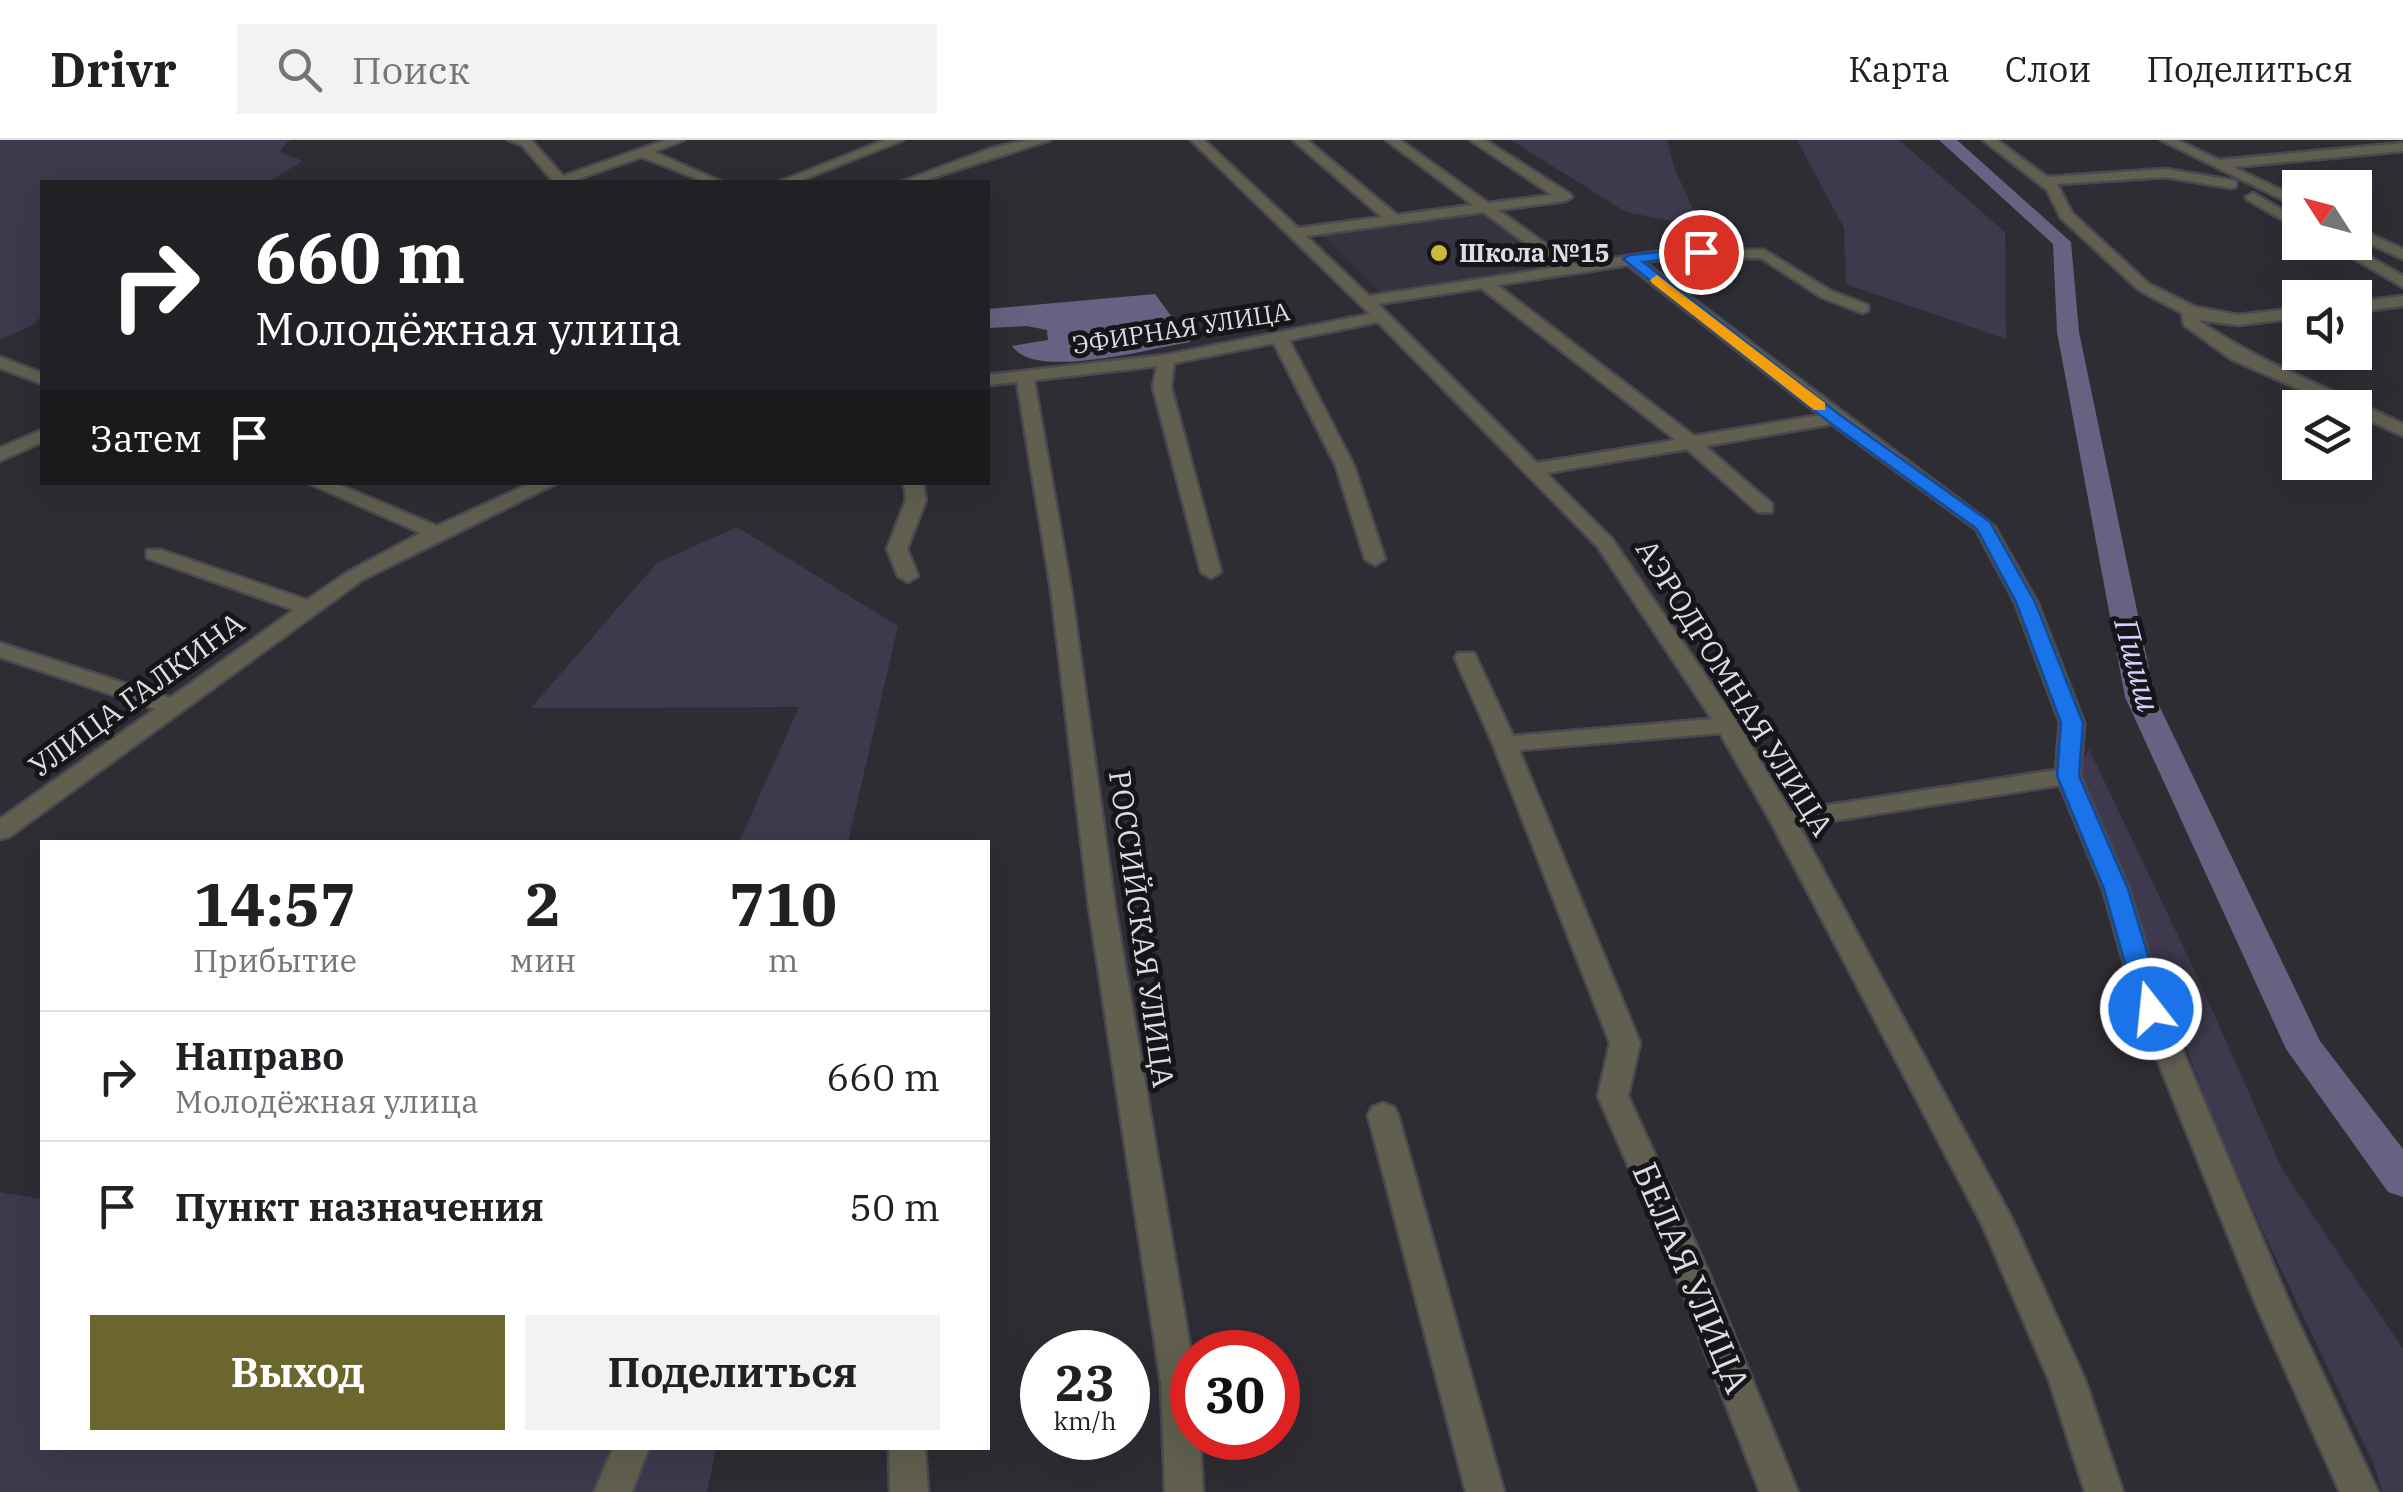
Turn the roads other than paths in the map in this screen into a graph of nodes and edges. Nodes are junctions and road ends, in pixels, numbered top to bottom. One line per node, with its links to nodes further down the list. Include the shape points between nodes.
1 (514, 140): 17 (street, via 526,142)
2 (678, 140): 14 (street)
3 (897, 140): 20 (street)
4 (1044, 140): 21 (street)
5 (1197, 140): 28 (street, АЭРОДРОМНАЯ УЛИЦА)
6 (1299, 140): 27 (street)
7 (1392, 140): 25 (street)
8 (1476, 140): 25 (street, via 1565,198)
9 (1989, 140): 22 (street)
10 (2168, 140): 16 (street)
11 (2356, 140): 13 (street)
12 (2403, 147): 13 (street)
13 (2378, 149): 15 (street); 16 (street)
14 (642, 152): 18 (street); 19 (street)
15 (2403, 159)
16 (2223, 166): 23 (street); 24 (street)
17 (558, 180)
18 (565, 180)
19 (710, 180)
20 (791, 180)
21 (914, 180)
22 (2044, 181): 23 (street, via 2166,174); 40 (street, via 2066,216 2144,287)
23 (2231, 184): 26 (street)
24 (2282, 195)
25 (1489, 208): 27 (street); 33 (street)
26 (2282, 215)
27 (1394, 220): 28 (street)
28 (1294, 234): 39 (street, АЭРОДРОМНАЯ УЛИЦА)
29 (2372, 239): 30 (street)
30 (2403, 254)
31 (1630, 259): 33 (street, ЭФИРНАЯ УЛИЦА); 38 (street, ЭФИРНАЯ УЛИЦА, via 1764,254 1826,294); 48 (street)
32 (2364, 260): 34 (street)
33 (1571, 269): 35 (street, ЭФИРНАЯ УЛИЦА)
34 (2403, 282)
35 (1484, 283): 39 (street, ЭФИРНАЯ УЛИЦА); 51 (street)
36 (2403, 301): 37 (street)
37 (2372, 305)
38 (1862, 308)
39 (1374, 309): 42 (street, ЭФИРНАЯ УЛИЦА); 53 (street, АЭРОДРОМНАЯ УЛИЦА)
40 (2190, 311): 41 (street, via 2238,320); 49 (street, via 2198,331 2237,355)
41 (2282, 315)
42 (1281, 340): 43 (street, ЭФИРНАЯ УЛИЦА); 60 (street, via 1344,466)
43 (1166, 360): 45 (street, ЭФИРНАЯ УЛИЦА); 61 (street, via 1162,387)
44 (0, 362): 46 (street)
45 (1025, 376): 47 (street, ЭФИРНАЯ УЛИЦА); 77 (street, РОССИЙСКАЯ УЛИЦА, via 1180,1383)
46 (40, 378)
47 (990, 380)
48 (1835, 418): 51 (street); 69 (street, via 1984,526 2026,602 2072,723)
49 (2403, 431)
50 (40, 436): 52 (street)
51 (1690, 442): 53 (street); 57 (street)
52 (0, 455)
53 (1535, 469): 67 (street, АЭРОДРОМНАЯ УЛИЦА, via 1604,542)
54 (322, 485): 58 (street)
55 (543, 485): 58 (street, УЛИЦА ГАЛКИНА)
56 (914, 485): 62 (street, via 916,500 897,549)
57 (1764, 508)
58 (437, 533): 63 (street, УЛИЦА ГАЛКИНА)
59 (154, 554): 63 (street, УЛИЦА ГАЛКИНА)
60 (1375, 559)
61 (1211, 572)
62 (908, 576)
63 (309, 608): 66 (street, УЛИЦА ГАЛКИНА)
64 (0, 650): 66 (street)
65 (1466, 658): 68 (street, БЕЛАЯ УЛИЦА)
66 (170, 706): 71 (street, УЛИЦА ГАЛКИНА)
67 (1727, 726): 68 (street); 70 (street, АЭРОДРОМНАЯ УЛИЦА)
68 (1505, 744): 79 (street, БЕЛАЯ УЛИЦА, via 1625,1042 1613,1096)
69 (2068, 776): 70 (street); 81 (street, via 2116,889 2151,1009 2204,1142)
70 (1783, 820): 80 (street, АЭРОДРОМНАЯ УЛИЦА, via 1997,1221 2067,1380)
71 (0, 831)
72 (1382, 1115): 78 (street)
73 (630, 1450): 75 (street)
74 (908, 1450): 76 (street)
75 (613, 1492)
76 (909, 1492)
77 (1184, 1492)
78 (1484, 1492)
79 (1780, 1492)
80 (2104, 1492)
81 (2359, 1492)

